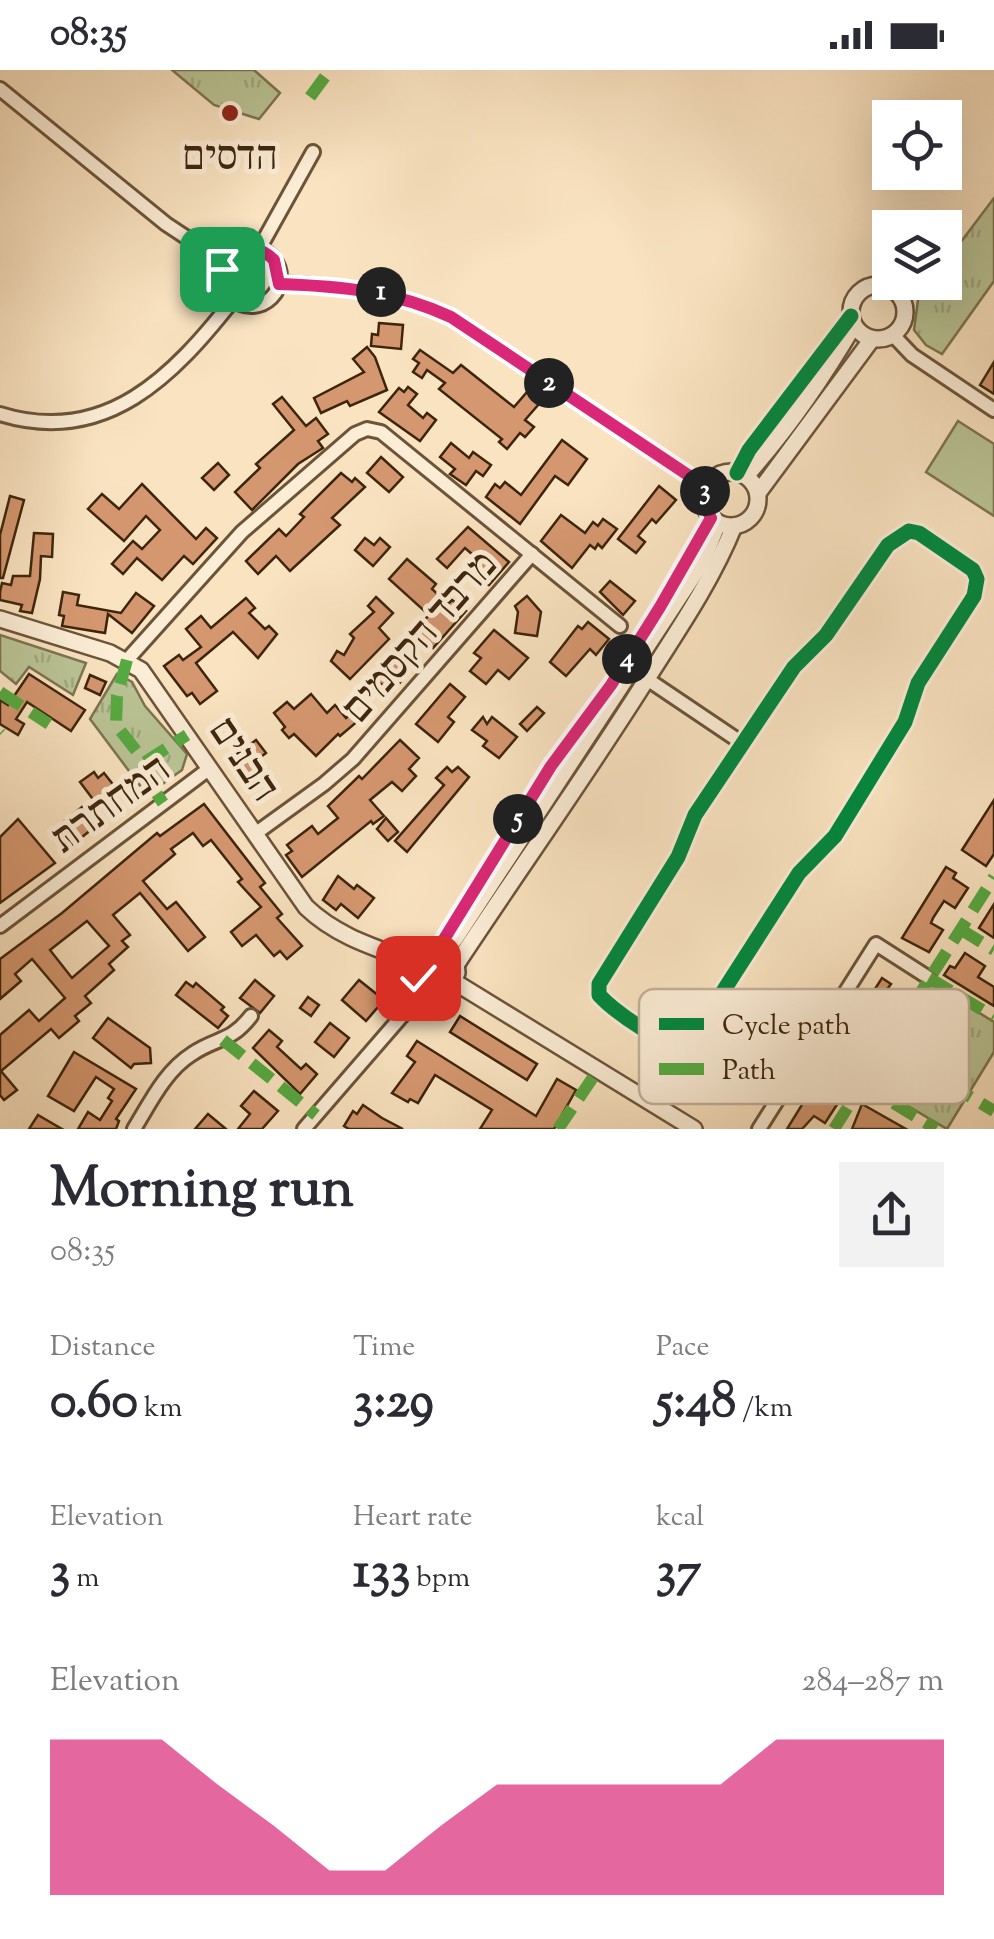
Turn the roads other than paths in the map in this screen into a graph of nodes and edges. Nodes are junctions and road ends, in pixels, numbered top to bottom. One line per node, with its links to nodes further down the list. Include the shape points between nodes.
1 (0, 89): 4 (street)
2 (313, 152): 3 (street)
3 (259, 249): 4 (street, via 240,250); 5 (street, via 274,260)
4 (224, 263): 6 (street, via 222,285)
5 (279, 284): 6 (street, via 261,304); 13 (street, via 386,293 451,317)
6 (234, 300): 11 (street, via 170,373 120,408 58,422)
7 (854, 326): 8 (street, via 856,296 874,284 888,286 906,308); 9 (street); 12 (street)
8 (893, 335): 9 (street); 10 (street)
9 (872, 338): 14 (street)
10 (994, 410)
11 (0, 414)
12 (746, 476): 13 (street, via 720,473); 14 (street)
13 (706, 487): 15 (street, via 706,510)
14 (758, 493): 15 (street, via 754,515)
15 (726, 524): 20 (street, via 714,572); 25 (street)
16 (532, 554): 18 (street); 19 (street, מרבד הקסמים, via 381,432 367,429 242,532); 23 (street, מרבד הקסמים, via 352,759)
17 (0, 619): 19 (street, הבנים)
18 (620, 626)
19 (127, 660): 22 (street, הבנים, via 153,684)
20 (648, 678): 21 (street); 27 (street)
21 (742, 743): 30 (street, via 899,537 919,533 973,570 974,596 918,683 905,722 835,836 799,874); 33 (street, via 599,984 609,1005)
22 (210, 768): 23 (street, הבנים); 24 (street, המחתרת)
23 (255, 834): 26 (street, הבנים, via 318,918)
24 (0, 926)
25 (445, 950): 26 (street, via 425,952); 27 (street)
26 (418, 964): 29 (street, via 418,978)
27 (455, 973): 29 (street, via 438,990); 34 (street)
28 (930, 978): 31 (street, via 876,944)
29 (427, 987): 38 (street)
30 (725, 989)
31 (847, 989)
32 (251, 1016): 37 (street, via 238,1033 175,1068)
33 (639, 1023)
34 (639, 1093)
35 (656, 1104): 39 (street)
36 (775, 1104): 40 (street)
37 (134, 1129)
38 (304, 1129)
39 (694, 1129)
40 (759, 1129)

